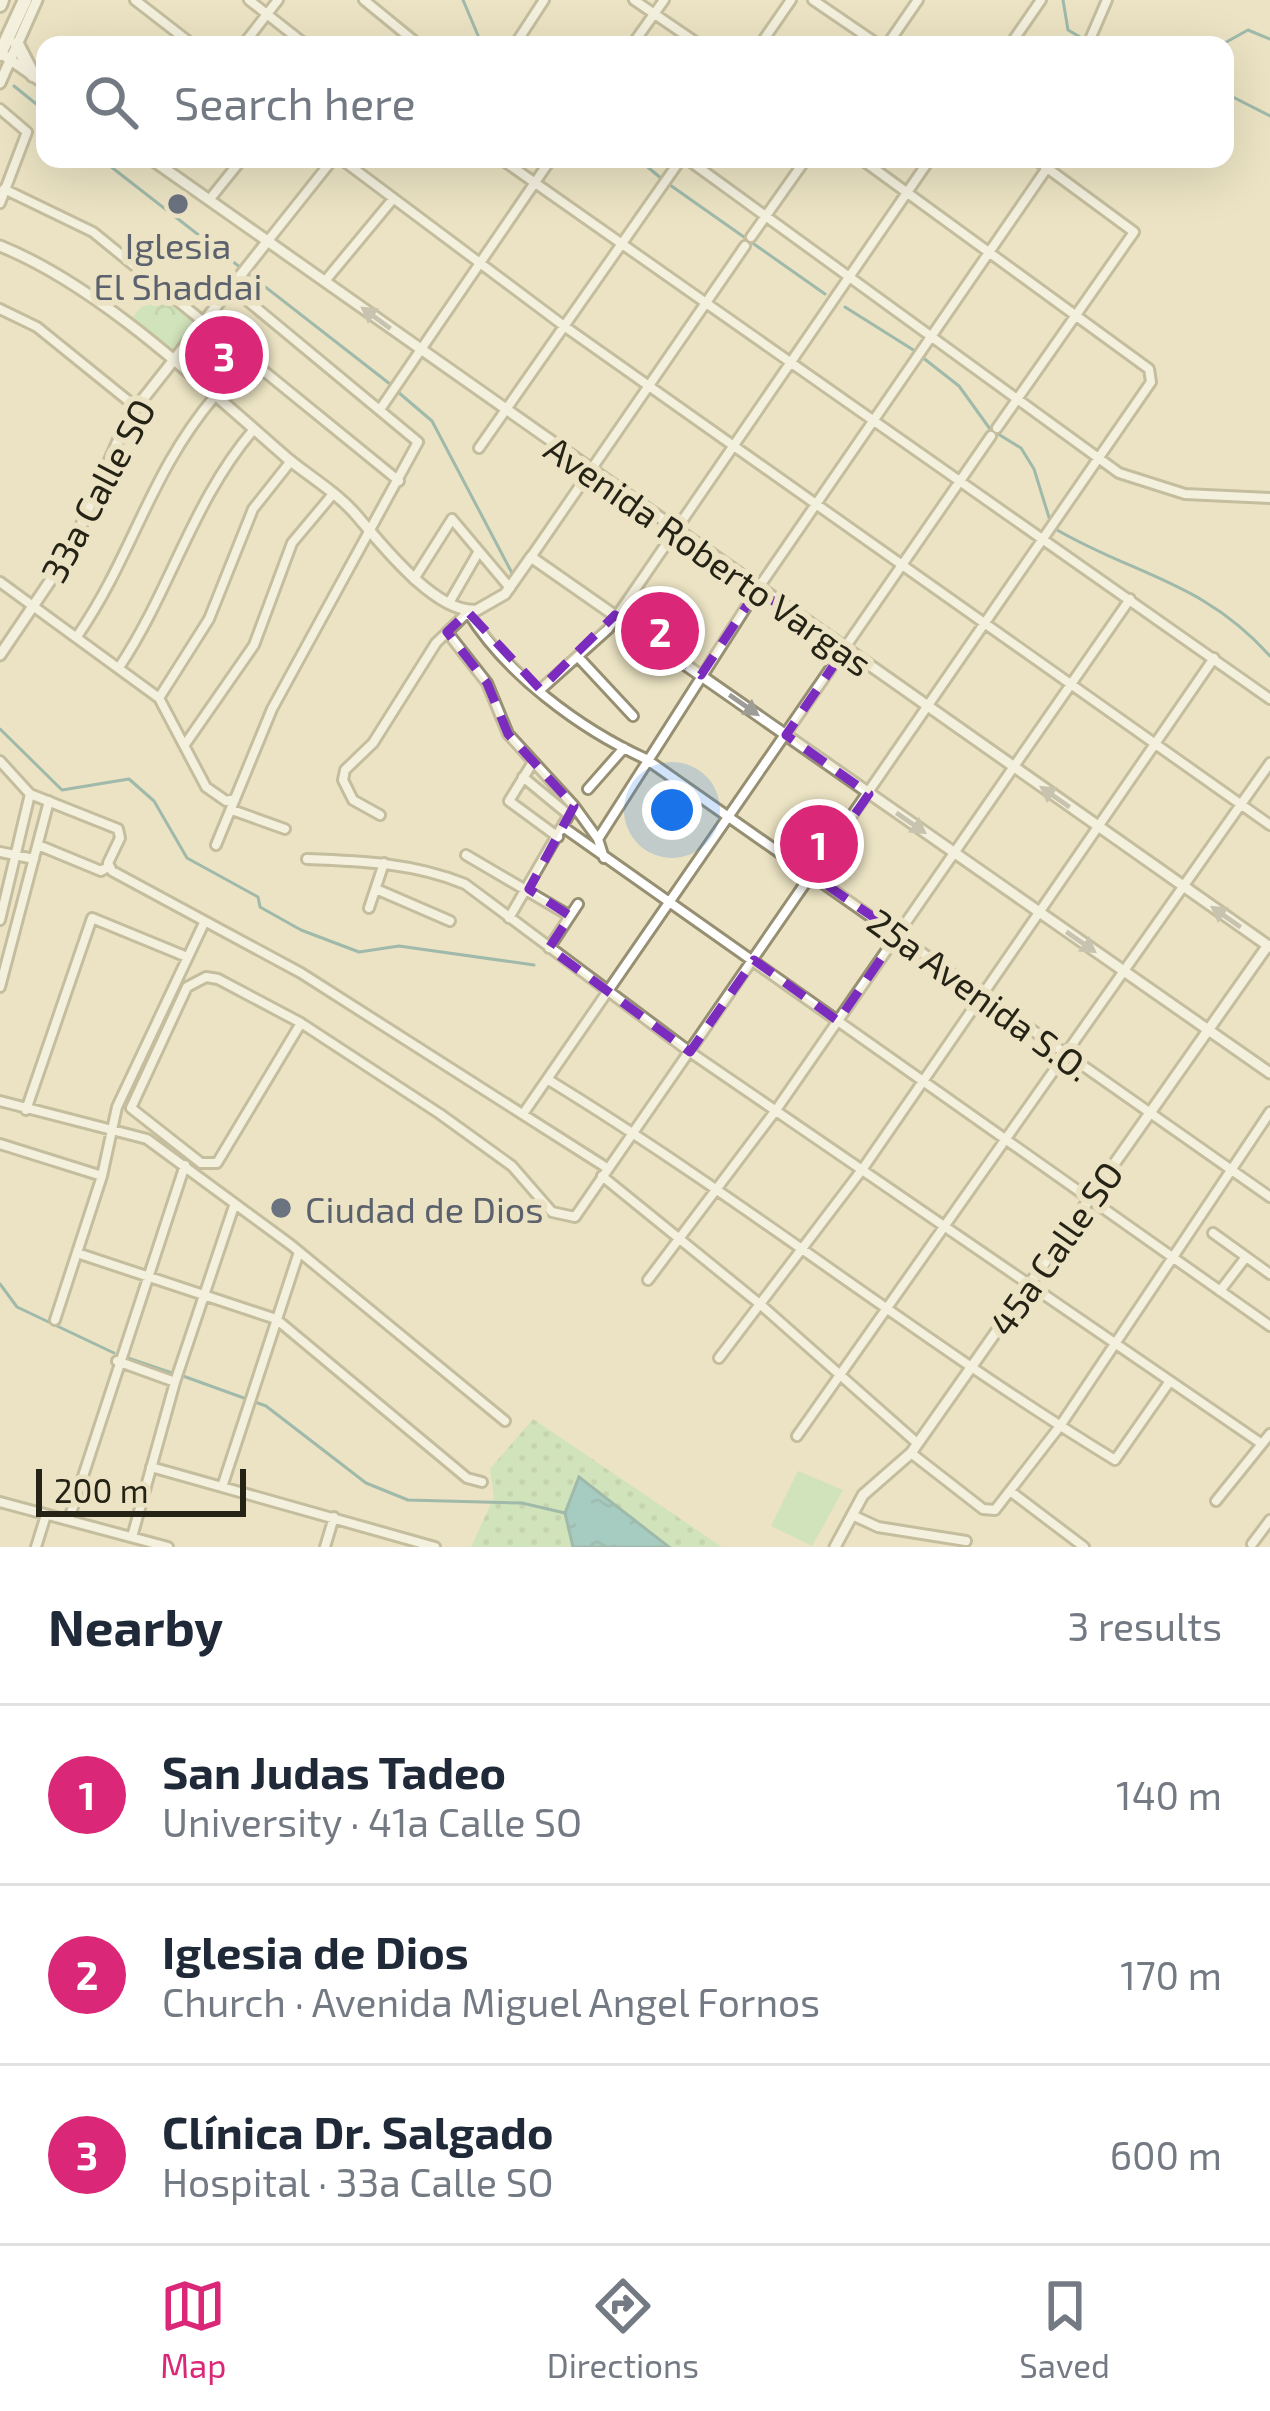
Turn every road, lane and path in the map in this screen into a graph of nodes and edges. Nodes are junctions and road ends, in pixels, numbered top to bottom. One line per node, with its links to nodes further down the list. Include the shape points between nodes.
1 (25, 0): 30 (main road)
2 (37, 0): 29 (street)
3 (135, 0): 17 (street)
4 (249, 0): 15 (street)
5 (278, 0): 15 (street)
6 (364, 0): 20 (street)
7 (544, 0): 21 (street)
8 (634, 0): 16 (street)
9 (664, 0): 16 (street)
10 (791, 0): 24 (street)
11 (812, 0): 25 (street)
12 (918, 0): 26 (street)
13 (1041, 0): 27 (street)
14 (1107, 0): 28 (street)
15 (266, 14): 18 (street); 19 (street)
16 (654, 14): 22 (street); 23 (street)
17 (182, 36)
18 (250, 36)
19 (294, 36)
20 (408, 36)
21 (521, 36)
22 (638, 36)
23 (687, 36)
24 (766, 36)
25 (869, 36)
26 (890, 36)
27 (1016, 36)
28 (1091, 36)
29 (17, 44): 30 (street); 31 (main road)
30 (2, 55): 32 (street); 33 (street)
31 (36, 75)
32 (36, 78)
33 (0, 82)
34 (0, 109): 48 (street, via 27,128)
35 (164, 168): 51 (street, Avenida Roberto Vargas)
36 (235, 168): 51 (street)
37 (329, 168): 54 (street, 33a Calle SO)
38 (350, 168): 50 (street)
39 (512, 168): 47 (street)
40 (545, 168): 47 (street)
41 (676, 168): 56 (street)
42 (697, 168): 53 (street)
43 (800, 168): 53 (street)
44 (873, 168): 49 (street)
45 (924, 168): 49 (street)
46 (1047, 168): 57 (street); 64 (street, via 1134,232)
47 (533, 185): 56 (street); 58 (street)
48 (4, 189): 52 (street); 65 (street, via 93,232)
49 (907, 193): 57 (street); 59 (street)
50 (393, 199): 58 (street); 60 (street)
51 (209, 200): 54 (street, Avenida Roberto Vargas)
52 (0, 202)
53 (765, 217): 59 (street); 62 (street)
54 (266, 243): 60 (street, Avenida Roberto Vargas); 61 (street, 33a Calle SO)
55 (0, 246): 69 (street, 25a Avenida S.O., via 53,271)
56 (620, 246): 62 (street); 66 (street)
57 (988, 256): 64 (street); 67 (street)
58 (480, 265): 66 (street); 68 (street)
59 (848, 280): 67 (street); 70 (street)
60 (325, 281): 68 (street, Avenida Roberto Vargas, one-way to 60)
61 (231, 287): 65 (street, 33a Calle SO); 75 (street)
62 (704, 304): 70 (street); 71 (street)
63 (0, 308): 74 (street, via 63,346)
64 (1072, 316): 73 (street); 81 (street, via 1153,378)
65 (204, 322): 69 (street, 33a Calle SO); 84 (street)
66 (564, 326): 71 (street); 76 (street)
67 (931, 337): 73 (street); 77 (street)
68 (420, 350): 75 (street); 76 (street, Avenida Roberto Vargas)
69 (171, 362): 72 (street, 25a Avenida S.O.); 74 (street, 33a Calle SO)
70 (791, 364): 77 (street); 79 (street)
71 (649, 385): 79 (street); 83 (street)
72 (215, 396): 78 (street, 25a Avenida S.O.); 106 (street, via 164,464 122,566)
73 (1016, 399): 81 (street); 85 (street)
74 (136, 407): 101 (street, 33a Calle SO, via 69,553)
75 (381, 408): 84 (street, via 418,442)
76 (504, 411): 80 (street); 83 (street, Avenida Roberto Vargas)
77 (872, 422): 85 (street); 88 (street)
78 (255, 429): 82 (street, 25a Avenida S.O.); 111 (street, via 205,494 155,610)
79 (734, 444): 88 (street); 89 (street)
80 (478, 448)
81 (1099, 459): 87 (street, via 1151,487); 91 (street)
82 (291, 461): 86 (street, 25a Avenida S.O.); 115 (street, via 254,509 209,619)
83 (591, 472): 89 (street, Avenida Roberto Vargas); 93 (street)
84 (399, 481): 90 (street)
85 (960, 482): 91 (street); 94 (street)
86 (333, 494): 90 (street, 25a Avenida S.O.); 120 (street, via 292,543 254,646)
87 (1270, 498)
88 (818, 506): 94 (street); 98 (street)
89 (671, 531): 98 (street, Avenida Roberto Vargas); 103 (street)
90 (370, 532): 95 (street, 25a Avenida S.O.); 132 (street, via 272,709)
91 (1050, 532): 99 (street); 104 (street)
92 (479, 551): 95 (street, via 452,519); 97 (street); 100 (street)
93 (531, 557): 97 (street); 103 (street)
94 (903, 565): 104 (street); 107 (street)
95 (414, 580): 100 (street, 25a Avenida S.O.)
96 (0, 582): 101 (street)
97 (510, 588): 102 (street)
98 (757, 590): 107 (street, Avenida Roberto Vargas); 112 (street)
99 (1130, 599): 110 (street); 113 (street)
100 (449, 603): 102 (street, 25a Avenida S.O.)
101 (34, 606): 106 (street); 108 (street, 33a Calle SO)
102 (468, 612): 105 (street); 114 (street, 25a Avenida S.O.)
103 (615, 615): 109 (street); 112 (street)
104 (986, 625): 113 (street); 117 (street)
105 (447, 632): 125 (street); 137 (street, via 373,743 345,770 353,800)
106 (78, 635): 111 (street)
107 (845, 650): 117 (street, Avenida Roberto Vargas); 119 (street)
108 (0, 655)
109 (579, 658): 114 (street); 118 (street)
110 (1214, 658): 116 (street); 121 (street)
111 (119, 666): 115 (street)
112 (701, 675): 119 (street, one-way to 119); 123 (street)
113 (1070, 684): 121 (street); 127 (street)
114 (541, 689): 122 (street, 25a Avenida S.O.)
115 (159, 698): 120 (street)
116 (1270, 699)
117 (928, 709): 127 (street, Avenida Roberto Vargas); 131 (street)
118 (633, 716)
119 (786, 735): 131 (street); 138 (street)
120 (186, 743): 132 (street, via 206,788 226,801)
121 (1155, 744): 134 (street); 140 (street)
122 (624, 748): 123 (street, 25a Avenida S.O.); 129 (street)
123 (646, 759): 138 (street, 25a Avenida S.O.); 144 (street)
124 (0, 761): 130 (street)
125 (533, 762): 128 (street); 136 (street)
126 (1270, 763): 134 (street)
127 (1012, 767): 140 (street, Avenida Roberto Vargas, one-way to 127); 148 (street)
128 (523, 777): 136 (street); 143 (street, via 509,802)
129 (588, 789)
130 (29, 794): 133 (street); 150 (street)
131 (869, 794): 148 (street, one-way to 148); 156 (street)
132 (236, 798): 135 (street)
133 (49, 801): 145 (street); 155 (street, via 121,832)
134 (1241, 804): 139 (street); 157 (street)
135 (232, 810): 142 (street); 146 (street)
136 (572, 810): 141 (street); 144 (street)
137 (380, 815)
138 (729, 817): 156 (street, 25a Avenida S.O.); 160 (street)
139 (1270, 825)
140 (1098, 826): 157 (street, Avenida Roberto Vargas); 163 (street)
141 (563, 827): 143 (street); 151 (street)
142 (285, 829)
143 (558, 837): 159 (street)
144 (598, 839): 151 (street)
145 (38, 844): 152 (street); 155 (street)
146 (217, 845)
147 (0, 852): 150 (street)
148 (954, 853): 163 (street); 169 (street)
149 (466, 855): 159 (street)
150 (15, 856): 152 (street); 166 (street)
151 (604, 858): 160 (street)
152 (34, 859): 174 (street)
153 (307, 859): 154 (street)
154 (384, 863): 158 (street); 165 (street, via 465,884)
155 (108, 867): 168 (street)
156 (812, 875): 169 (street, 25a Avenida S.O.); 173 (street)
157 (1183, 886): 170 (street, Avenida Roberto Vargas, one-way to 157); 175 (street)
158 (376, 889): 162 (street); 167 (street)
159 (529, 889): 164 (street); 165 (street)
160 (673, 900): 173 (street); 177 (street)
161 (578, 904): 164 (street)
162 (369, 908)
163 (1039, 913): 175 (street, one-way to 175); 178 (street)
164 (570, 916): 171 (street)
165 (508, 918): 171 (street)
166 (0, 920)
167 (450, 921)
168 (204, 923): 172 (street); 191 (street, via 301,974)
169 (898, 934): 178 (street, 25a Avenida S.O.); 179 (street)
170 (1269, 945): 181 (street, 45a Calle SO)
171 (549, 949): 177 (street)
172 (187, 957): 188 (street, via 95,916); 194 (street, via 117,1107)
173 (754, 960): 179 (street); 182 (street)
174 (2, 970): 176 (street)
175 (1123, 971): 181 (street); 183 (street)
176 (0, 987)
177 (605, 992): 182 (street); 185 (street)
178 (982, 997): 183 (street, 25a Avenida S.O.); 186 (street)
179 (838, 1021): 186 (street); 189 (street)
180 (302, 1022): 180 (street, via 217,1163 201,1163 131,1108 166,1022 194,981 218,979); 199 (street, via 487,1147 552,1212 574,1217)
181 (1209, 1031): 184 (street); 192 (street, 45a Calle SO)
182 (690, 1052): 189 (street); 193 (street)
183 (1066, 1055): 192 (street, 25a Avenida S.O.); 195 (street)
184 (1270, 1073)
185 (547, 1079): 191 (street); 193 (street)
186 (924, 1081): 195 (street); 198 (street)
187 (0, 1101): 188 (street)
188 (26, 1110): 194 (street)
189 (776, 1110): 198 (street); 202 (street)
190 (1270, 1112): 200 (street)
191 (523, 1114): 199 (street)
192 (1149, 1116): 200 (street, 25a Avenida S.O.); 203 (street, 45a Calle SO)
193 (634, 1132): 199 (street); 202 (street)
194 (114, 1133): 197 (street, via 147,1139); 201 (street)
195 (1008, 1138): 203 (street); 206 (street)
196 (0, 1144): 201 (street)
197 (185, 1165): 205 (street); 215 (street)
198 (864, 1167): 206 (street); 209 (street)
199 (604, 1172): 208 (street)
200 (1229, 1172): 204 (street, 25a Avenida S.O.); 212 (street)
201 (102, 1176): 211 (street)
202 (718, 1190): 208 (street); 209 (street)
203 (1091, 1197): 212 (street); 217 (street, 45a Calle SO)
204 (1270, 1197)
205 (234, 1206): 210 (street); 219 (street)
206 (949, 1224): 217 (street); 221 (street)
207 (1213, 1233): 213 (street)
208 (682, 1241): 216 (street); 220 (street)
209 (804, 1248): 220 (street); 221 (street)
210 (299, 1252): 222 (street); 232 (street)
211 (77, 1253): 215 (street); 223 (street)
212 (1173, 1254): 218 (street); 225 (street)
213 (1246, 1257): 214 (street); 218 (street)
214 (1270, 1274)
215 (145, 1276): 219 (street); 227 (street)
216 (648, 1280)
217 (1030, 1283): 225 (street); 228 (street, 45a Calle SO)
218 (1220, 1291): 224 (street)
219 (205, 1296): 222 (street); 231 (street)
220 (761, 1305): 226 (street); 229 (street)
221 (888, 1310): 228 (street); 229 (street)
222 (276, 1319): 239 (street); 240 (street)
223 (55, 1320)
224 (1270, 1326)
225 (1117, 1343): 230 (street); 233 (street)
226 (719, 1358)
227 (117, 1361): 231 (street); 247 (street)
228 (970, 1369): 233 (street); 237 (street, 45a Calle SO)
229 (843, 1376): 235 (street); 237 (street)
230 (1170, 1381): 233 (street, via 1115,1460); 236 (street)
231 (175, 1382): 238 (street)
232 (505, 1421)
233 (1060, 1426): 241 (street)
234 (1270, 1434): 236 (street)
235 (797, 1436)
236 (1262, 1444): 242 (street)
237 (914, 1448): 241 (street, via 983,1509 995,1510); 245 (street, 45a Calle SO)
238 (152, 1467): 240 (street); 249 (street)
239 (482, 1483)
240 (223, 1486): 246 (street)
241 (1010, 1491): 257 (street)
242 (1216, 1501)
243 (0, 1502): 244 (street)
244 (46, 1515): 247 (street); 252 (street)
245 (850, 1515): 250 (street); 256 (street, 45a Calle SO)
246 (334, 1517): 254 (street); 255 (street)
247 (69, 1519): 249 (street)
248 (1270, 1520): 251 (street)
249 (132, 1537): 253 (street)
250 (966, 1541)
251 (1252, 1544)
252 (37, 1547)
253 (169, 1547)
254 (325, 1547)
255 (435, 1547)
256 (835, 1547)
257 (1084, 1547)

